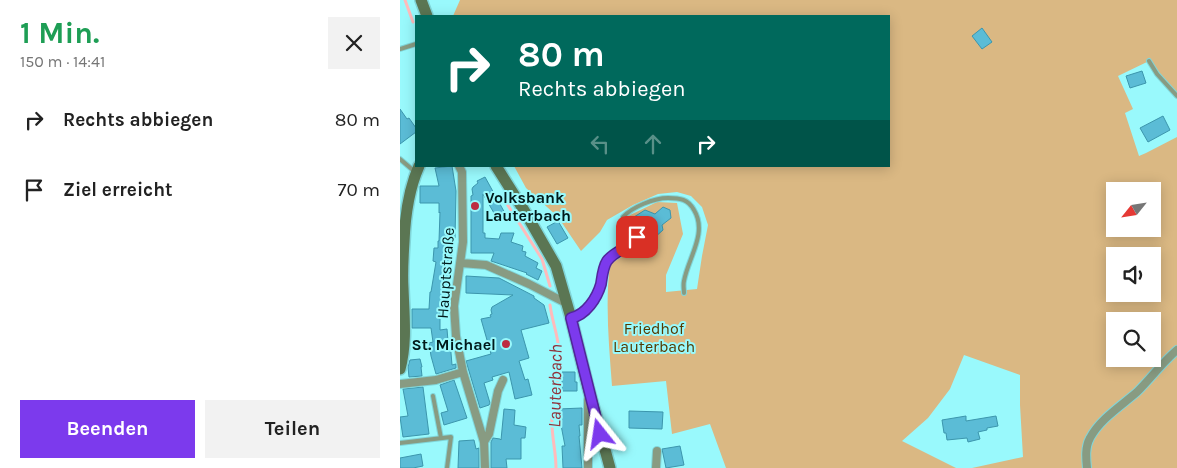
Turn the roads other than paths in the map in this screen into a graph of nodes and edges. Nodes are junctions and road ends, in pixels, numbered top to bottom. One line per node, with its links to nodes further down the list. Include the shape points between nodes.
1 (421, 0): 2 (main road)
2 (427, 15)
3 (415, 44): 4 (lane)
4 (400, 48)
5 (1149, 61): 6 (lane)
6 (1177, 96)
7 (401, 160): 10 (lane)
8 (460, 167): 11 (street, Hauptstraße, via 463,202)
9 (497, 167): 13 (main road, via 556,266)
10 (417, 169): 16 (main road, via 406,212 402,273 405,336)
11 (461, 263): 13 (street, via 486,265); 17 (street, Hauptstraße, via 454,306)
12 (684, 293): 14 (lane, via 700,223 690,203 679,198 660,198 622,217 634,230 635,242 606,262 592,303 582,314)
13 (566, 302): 14 (main road)
14 (571, 318): 20 (main road)
15 (1177, 350): 31 (street, via 1095,429 1086,453)
16 (400, 369)
17 (463, 372): 19 (street, via 436,380); 23 (street, Hauptstraße)
18 (503, 380): 23 (street, via 490,434)
19 (400, 384)
20 (588, 387): 28 (street); 29 (main road)
21 (433, 396): 22 (lane)
22 (441, 438): 24 (lane); 26 (lane, via 451,437)
23 (484, 442): 27 (street, Hauptstraße)
24 (400, 443)
25 (657, 450): 30 (street)
26 (447, 468)
27 (485, 468)
28 (588, 468)
29 (610, 468)
30 (656, 468)
31 (1087, 468)

